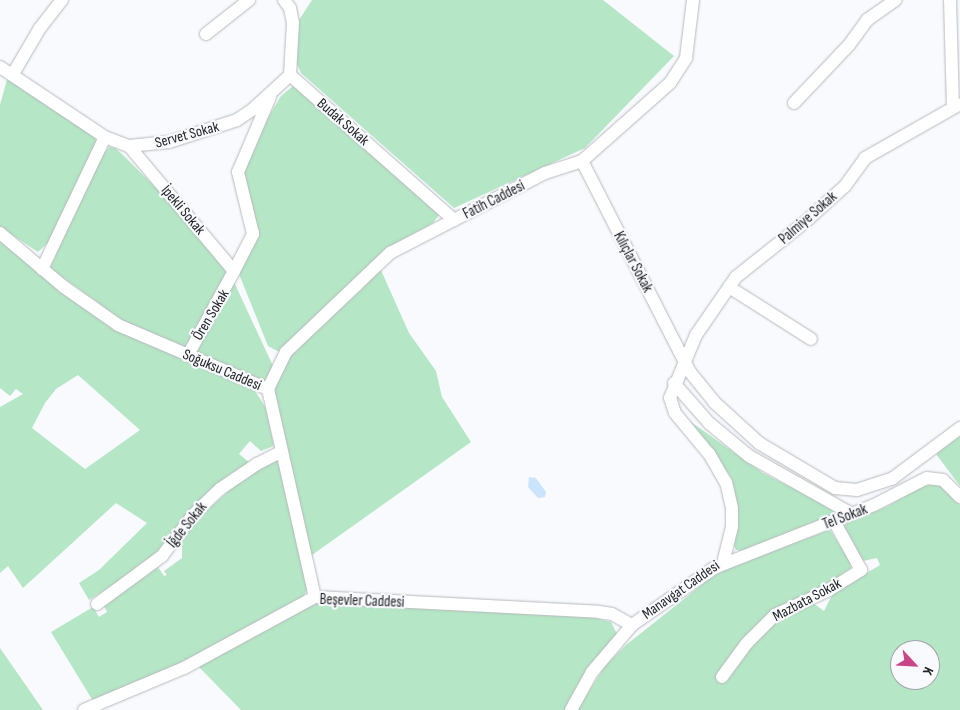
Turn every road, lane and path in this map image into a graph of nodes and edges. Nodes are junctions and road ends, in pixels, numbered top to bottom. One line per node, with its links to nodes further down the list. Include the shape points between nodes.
1 (62, 0): 9 (street, via 40,28)
2 (249, 0): 7 (street)
3 (284, 0): 10 (street, via 290,8 292,23)
4 (693, 0): 16 (street, Fatih Caddesi, via 686,58 670,83)
5 (896, 0): 12 (street, via 867,20 849,45)
6 (950, 0): 13 (street)
7 (206, 34)
8 (0, 66): 9 (street, Servet Sokak)
9 (13, 74): 14 (street, Servet Sokak)
10 (290, 75): 11 (street, Servet Sokak); 17 (street, Budak Sokak)
11 (272, 94): 15 (street, Servet Sokak, via 252,110 221,127 169,142); 20 (street, Ören Sokak, via 238,172 253,234)
12 (794, 102)
13 (957, 105): 21 (street, Palmiye Sokak, via 865,158 845,186 736,277)
14 (105, 137): 15 (street, Servet Sokak); 19 (street)
15 (129, 146): 20 (street, İpekli Sokak)
16 (582, 161): 17 (street, Fatih Caddesi, via 545,173); 24 (street, Kılıçlar Sokak)
17 (454, 220): 26 (street, Fatih Caddesi, via 402,244 381,261 286,352)
18 (0, 233): 19 (street, Soğuksu Caddesi)
19 (42, 269): 23 (street, Soğuksu Caddesi, via 118,325)
20 (235, 273): 23 (street, Ören Sokak)
21 (729, 287): 22 (street); 24 (street, Palmiye Sokak, via 696,335)
22 (811, 340)
23 (188, 355): 26 (street, Soğuksu Caddesi)
24 (684, 363): 25 (street, Manavgat Caddesi); 27 (street, via 714,402 759,443 835,488 858,490 887,481)
25 (674, 383): 30 (street, via 709,423 741,451); 32 (street, Manavgat Caddesi, via 670,398 675,413 718,468 730,496 732,526)
26 (268, 390): 28 (street, Soğuksu Caddesi)
27 (960, 428)
28 (281, 452): 33 (street, Soğuksu Caddesi); 34 (street, İğde Sokak, via 220,489 193,515 162,556)
29 (960, 497): 30 (street, Tel Sokak, via 943,480 927,478)
30 (852, 514): 31 (street, Tel Sokak)
31 (834, 521): 32 (street, Tel Sokak); 36 (street, Mazbata Sokak, via 862,570 829,590 775,615 747,643)
32 (723, 563): 35 (street, Manavgat Caddesi)
33 (315, 597): 35 (street, Beşevler Caddesi, via 599,612 612,614); 37 (street, Beşevler Caddesi, via 184,668)
34 (97, 604)
35 (632, 625): 38 (street, Manavgat Caddesi, via 592,672)
36 (722, 677)
37 (84, 710)
38 (571, 710)

